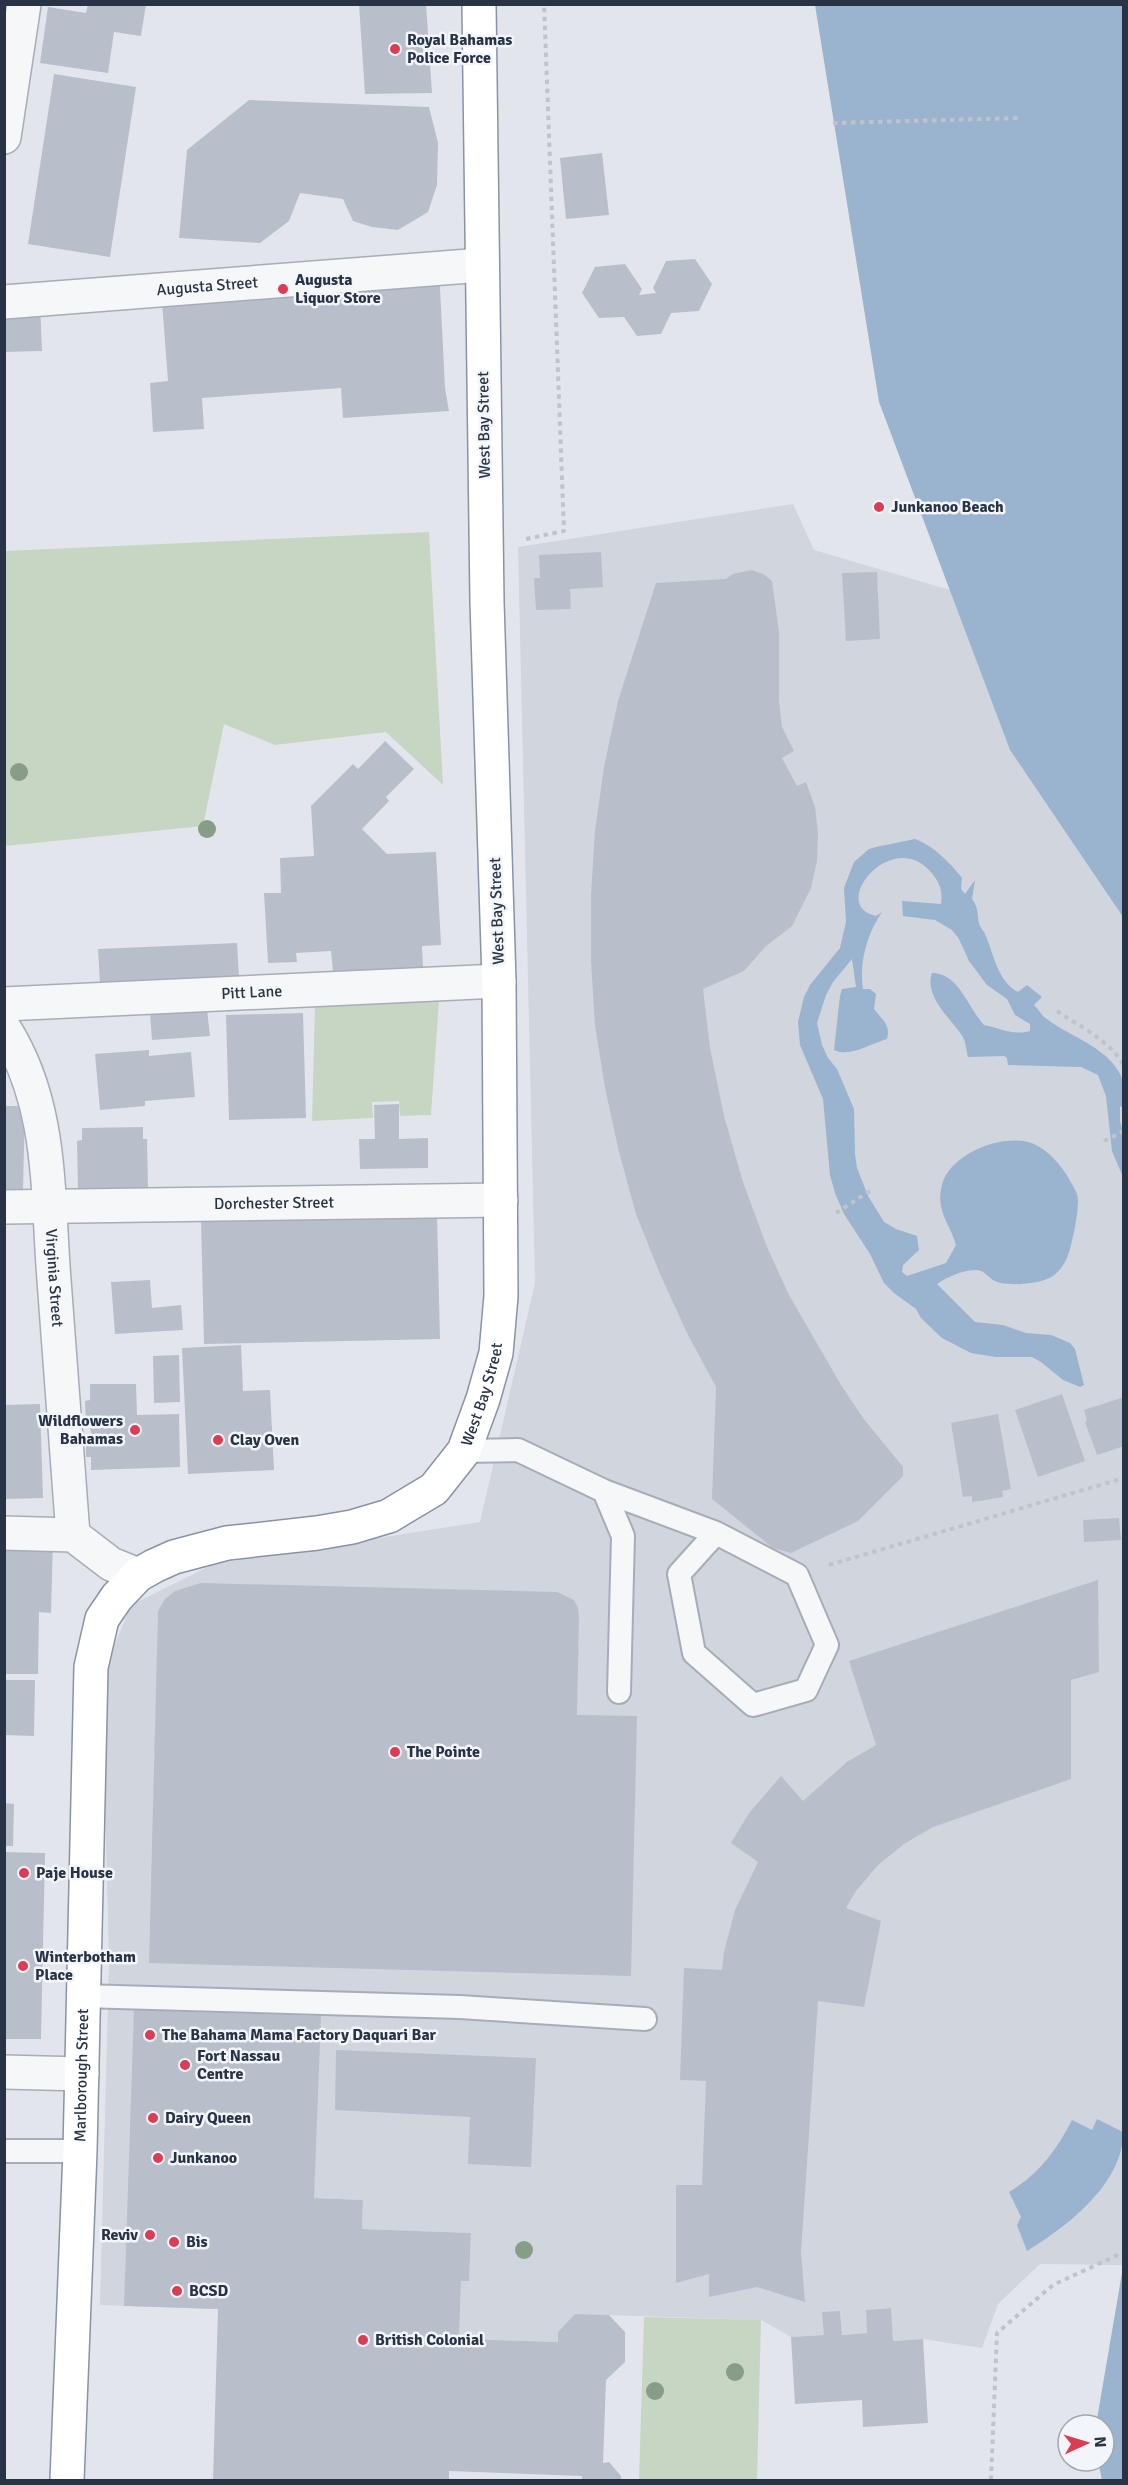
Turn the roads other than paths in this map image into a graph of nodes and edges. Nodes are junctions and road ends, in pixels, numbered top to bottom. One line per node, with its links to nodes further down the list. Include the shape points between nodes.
1 (24, 4): 3 (street)
2 (479, 4): 4 (highway, West Bay Street)
3 (4, 137)
4 (482, 266): 5 (street, Augusta Street); 6 (highway, West Bay Street)
5 (4, 302)
6 (499, 981): 7 (street, Pitt Lane); 9 (highway, West Bay Street)
7 (4, 1004)
8 (4, 1028): 10 (street, Virginia Street, via 27,1069 38,1106 46,1149)
9 (501, 1200): 10 (street, Dorchester Street); 12 (highway, West Bay Street, via 501,1296 496,1353)
10 (48, 1206): 11 (street, Dorchester Street); 16 (street, Virginia Street)
11 (4, 1207)
12 (464, 1451): 13 (lane, via 518,1450); 17 (highway, West Bay Street, via 434,1489 389,1516 352,1527 208,1548 174,1557)
13 (604, 1491): 15 (lane); 18 (lane, via 623,1536)
14 (4, 1533): 16 (street)
15 (716, 1533): 15 (lane, via 797,1575 827,1645 806,1690 753,1706 694,1653 679,1574)
16 (73, 1535): 17 (street, via 106,1560)
17 (138, 1575): 19 (highway, Marlborough Street, via 102,1619 91,1667)
18 (619, 1692)
19 (82, 1996): 20 (lane, via 460,2007); 22 (highway, Marlborough Street)
20 (645, 2019)
21 (4, 2072): 22 (street)
22 (82, 2074): 24 (highway, Marlborough Street)
23 (4, 2151): 24 (lane)
24 (80, 2151): 25 (highway, Marlborough Street)
25 (67, 2481)

